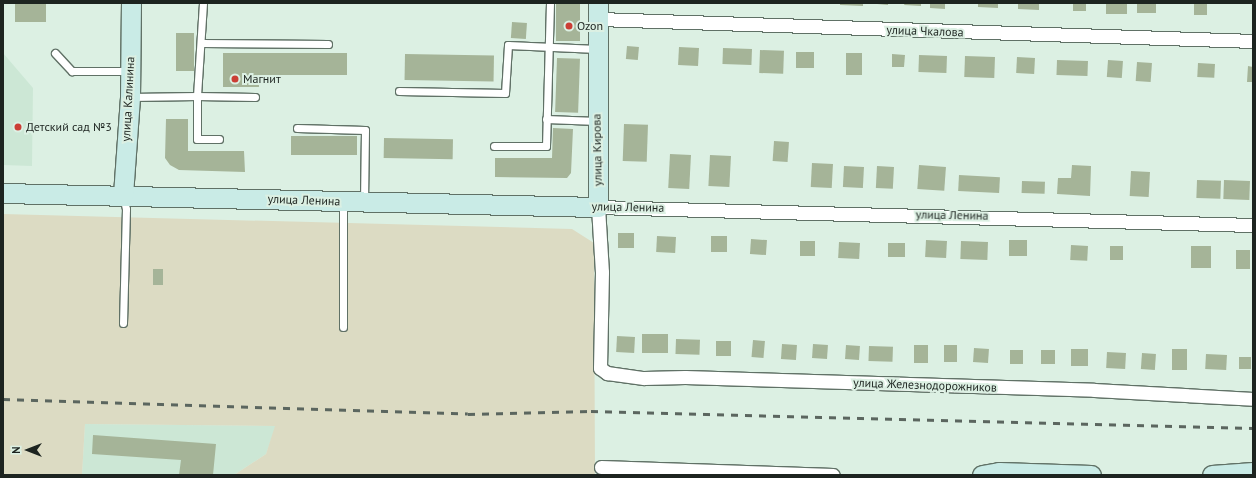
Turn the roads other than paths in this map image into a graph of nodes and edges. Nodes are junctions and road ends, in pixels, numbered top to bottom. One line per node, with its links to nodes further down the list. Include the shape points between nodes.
1 (131, 3): 11 (street, улица Калинина)
2 (203, 3): 6 (lane)
3 (550, 3): 8 (lane)
4 (598, 11): 5 (street, улица Чкалова); 9 (street, улица Кирова)
5 (1253, 41)
6 (202, 43): 7 (lane); 13 (lane)
7 (328, 44)
8 (549, 46): 9 (lane); 12 (lane, via 508,45 505,93); 16 (lane)
9 (597, 48): 17 (street, улица Кирова)
10 (55, 53): 11 (lane, via 72,71)
11 (130, 72): 14 (street, улица Калинина)
12 (399, 91)
13 (197, 96): 14 (lane); 15 (lane); 19 (lane, via 197,138)
14 (130, 97): 22 (street, улица Калинина)
15 (255, 97)
16 (546, 119): 17 (lane); 20 (lane, via 546,146)
17 (597, 121): 25 (street, улица Кирова)
18 (297, 128): 24 (lane, via 365,130)
19 (219, 139)
20 (494, 146)
21 (3, 193): 22 (street, улица Ленина)
22 (123, 195): 23 (street, улица Ленина); 27 (lane, via 126,209)
23 (343, 202): 24 (street, улица Ленина); 28 (lane)
24 (364, 202): 25 (street, улица Ленина)
25 (598, 207): 26 (street, улица Ленина); 29 (street, улица Кирова, via 602,272)
26 (1253, 225)
27 (123, 323)
28 (343, 327)
29 (600, 368): 30 (street, улица Железнодорожников, via 613,374 644,378 685,377 1094,390)
30 (1253, 399)
31 (601, 467): 33 (street)
32 (1253, 472): 36 (street)
33 (834, 475)
34 (982, 475): 35 (street, via 999,472)
35 (1091, 475)
36 (1212, 475)

